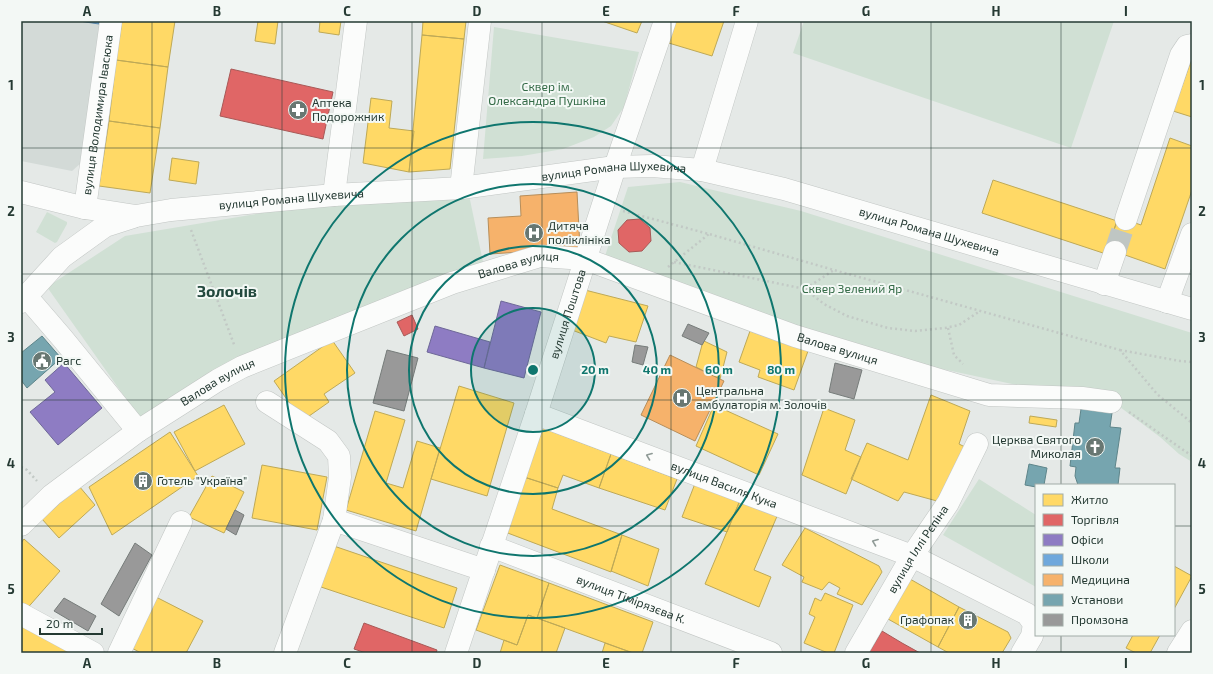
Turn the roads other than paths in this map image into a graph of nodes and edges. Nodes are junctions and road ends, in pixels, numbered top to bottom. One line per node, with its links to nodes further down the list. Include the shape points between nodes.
1 (111, 21): 12 (street, вулиця Володимира Івасюка)
2 (356, 21): 11 (street)
3 (480, 21): 9 (street)
4 (665, 21): 7 (street, вулиця Поштова)
5 (747, 21): 8 (street)
6 (1192, 45): 14 (street, via 1187,46 1181,55)
7 (615, 167): 8 (street, вулиця Романа Шухевича, via 652,166); 9 (street, вулиця Романа Шухевича); 17 (street, вулиця Поштова)
8 (702, 170): 18 (street, вулиця Романа Шухевича, via 784,189)
9 (461, 188): 11 (street, вулиця Романа Шухевича)
10 (21, 192): 12 (street, вулиця Романа Шухевича)
11 (334, 195): 13 (street, вулиця Романа Шухевича, via 183,209)
12 (84, 208): 13 (street, вулиця Романа Шухевича)
13 (136, 216): 19 (street, via 105,226 62,257)
14 (1126, 220)
15 (1192, 234): 20 (street)
16 (1115, 252): 18 (street)
17 (586, 259): 23 (street, Валова вулиця, via 795,336 989,395 1082,398); 24 (street, вулиця Поштова); 25 (street, Валова вулиця, via 540,256 452,283 242,367)
18 (1104, 284): 20 (street, вулиця Романа Шухевича)
19 (24, 299): 25 (street, via 63,339)
20 (1167, 302): 21 (street, вулиця Романа Шухевича)
21 (1192, 310)
22 (267, 402): 27 (street, via 328,441 339,456 340,477)
23 (1111, 402)
24 (536, 414): 30 (street, вулиця Поштова); 31 (street, вулиця Василя Кука, one-way to 24)
25 (138, 431): 29 (street, Валова вулиця, via 52,495)
26 (977, 444): 31 (street, вулиця Іллі Рєпіна, via 948,503)
27 (334, 520): 32 (street); 38 (street)
28 (181, 522): 37 (street)
29 (21, 525)
30 (492, 546): 32 (street, вулиця Поштова); 40 (street, вулиця Тімірязєва К.)
31 (912, 556): 35 (street, вулиця Василя Кука, via 1027,614 1034,624); 41 (street, вулиця Іллі Рєпіна)
32 (484, 570): 39 (street, вулиця Поштова)
33 (21, 614): 36 (street)
34 (1192, 631): 42 (street)
35 (1027, 645)
36 (93, 653)
37 (119, 653)
38 (285, 653)
39 (456, 653)
40 (771, 653)
41 (856, 653)
42 (1178, 653)

